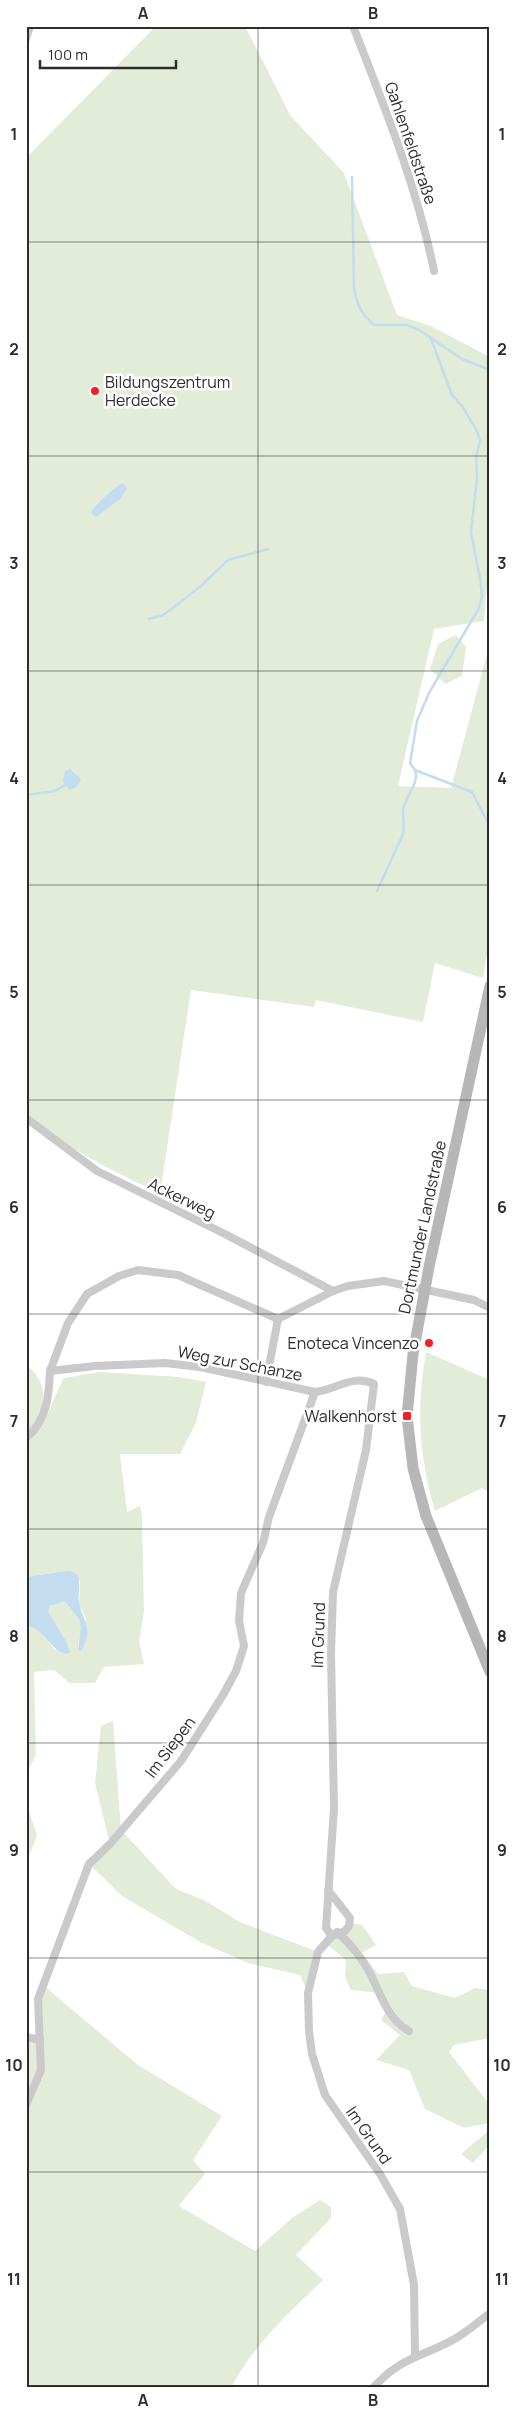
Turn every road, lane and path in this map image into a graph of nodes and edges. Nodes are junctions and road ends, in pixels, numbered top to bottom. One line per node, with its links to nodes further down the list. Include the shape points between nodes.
1 (30, 26): 3 (street)
2 (353, 26): 4 (street, Gahlenfeldstraße, via 412,185 427,233)
3 (26, 39)
4 (434, 271)
5 (490, 986): 8 (main road, Dortmunder Landstraße)
6 (26, 1118): 7 (street, Ackerweg, via 96,1171)
7 (333, 1291): 8 (street, via 384,1281); 10 (street)
8 (425, 1291): 9 (street, via 474,1300); 16 (main road, Dortmunder Landstraße, via 413,1354 407,1416 413,1468 426,1516)
9 (490, 1308)
10 (278, 1319): 11 (street, via 178,1275 138,1270 119,1276 86,1294 68,1323); 12 (street)
11 (50, 1371): 12 (street, Weg zur Schanze, via 165,1363 200,1367); 15 (street, via 43,1418)
12 (266, 1382): 14 (street, Weg zur Schanze)
13 (374, 1384): 14 (street, Weg zur Schanze, via 364,1379 351,1380); 17 (street, Im Grund, via 366,1450 333,1592 334,1808)
14 (316, 1392): 21 (street, Im Siepen, via 242,1593 239,1621 244,1646 236,1671 181,1761 89,1864 38,1999)
15 (26, 1438)
16 (490, 1672)
17 (328, 1890): 18 (street, Im Grund, via 326,1928); 18 (street, Im Grund, via 350,1918 345,1931)
18 (335, 1934): 19 (street, via 353,1947 370,1973 385,2006 399,2026); 24 (street, Im Grund, via 318,1952 310,1983 308,2014 312,2054 325,2096 380,2174 400,2209 414,2284)
19 (409, 2031)
20 (26, 2037): 21 (street)
21 (40, 2040): 22 (street, Im Siepen, via 41,2070)
22 (26, 2105)
23 (490, 2313): 24 (street, via 458,2337)
24 (415, 2355): 25 (street, via 385,2374)
25 (373, 2388)

